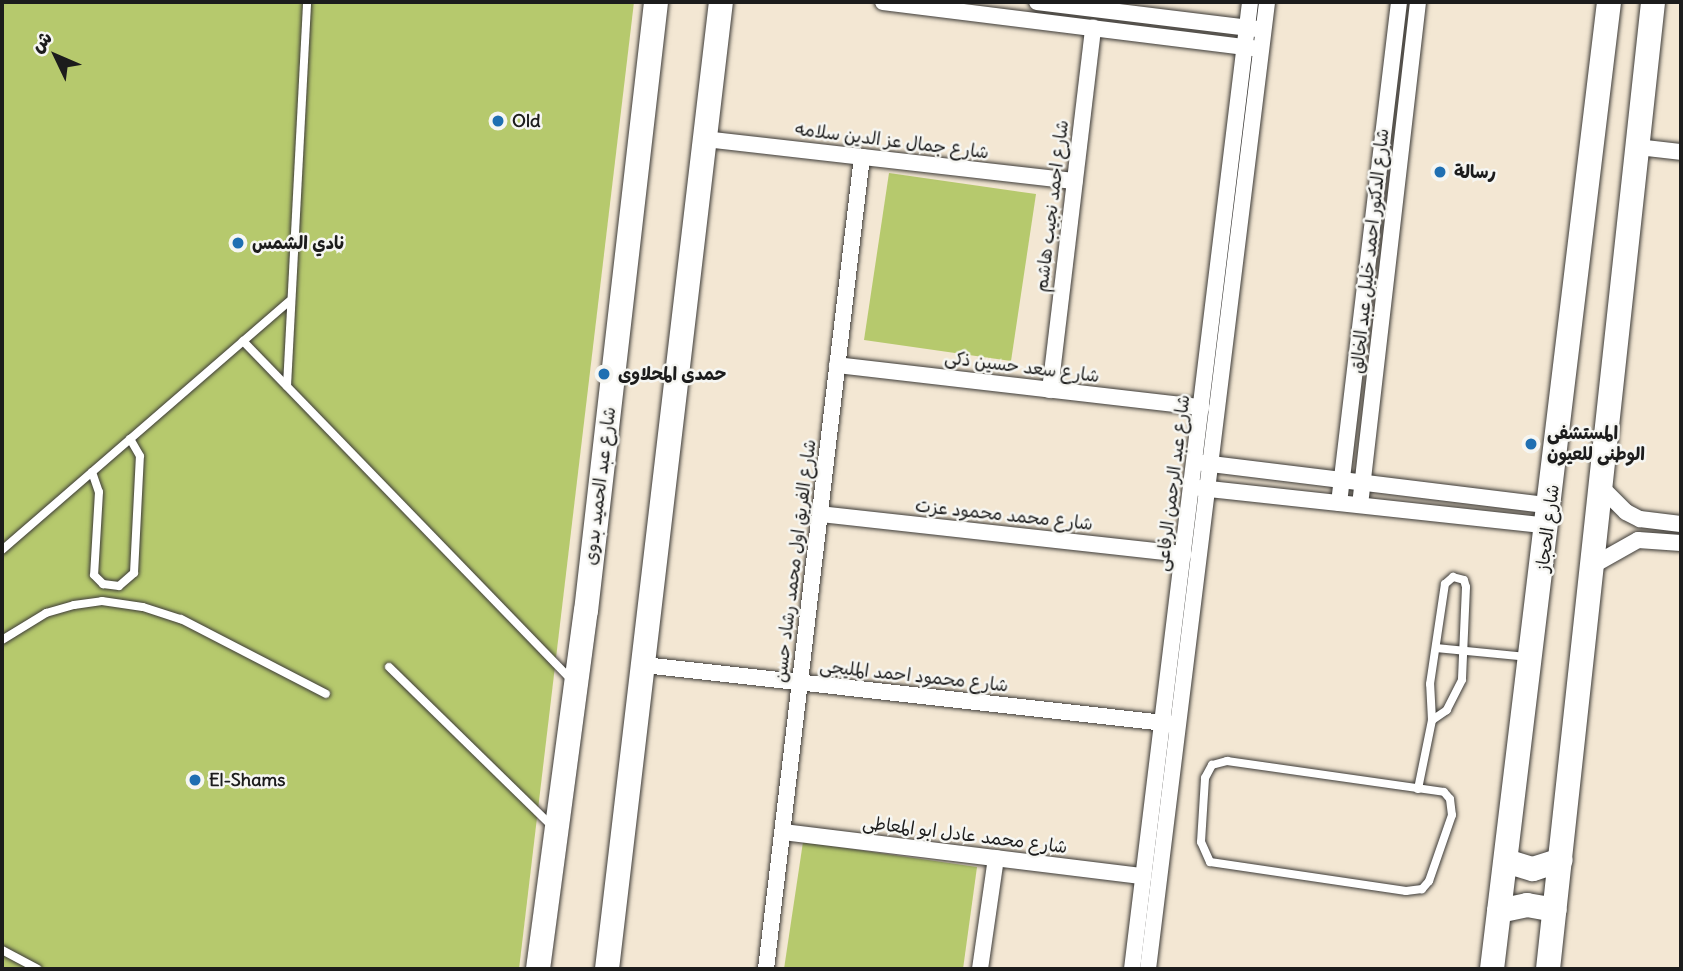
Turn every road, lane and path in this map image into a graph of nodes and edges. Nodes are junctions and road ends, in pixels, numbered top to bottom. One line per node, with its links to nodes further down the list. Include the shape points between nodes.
1 (307, 2): 20 (lane)
2 (656, 2): 50 (main road, شارع عبد الحميد بدوى)
3 (721, 2): 15 (main road)
4 (883, 2): 12 (street)
5 (1037, 2): 13 (street)
6 (1251, 2): 13 (street, شارع عبد الرحمن الرفاعى)
7 (1267, 2): 13 (street, شارع عبد الرحمن الرفاعى)
8 (1399, 2): 30 (street, شارع الدكتور احمد خليل عبد الخالق)
9 (1418, 2): 31 (street, شارع الدكتور احمد خليل عبد الخالق)
10 (1609, 2): 37 (main road, شارع الحجاز)
11 (1653, 2): 16 (main road)
12 (1093, 28): 14 (street); 19 (street, شارع احمد نجيب هاشم)
13 (1255, 29): 14 (street, شارع عبد الرحمن الرفاعى)
14 (1253, 48): 25 (street, شارع عبد الرحمن الرفاعى); 28 (street, شارع عبد الرحمن الرفاعى)
15 (705, 139): 18 (street, شارع جمال عز الدين سلامه); 47 (main road)
16 (1638, 146): 17 (street); 32 (main road)
17 (1681, 152)
18 (862, 157): 19 (street, شارع جمال عز الدين سلامه); 22 (street, شارع الفريق اول محمد رشاد حسن)
19 (1075, 181): 24 (street, شارع احمد نجيب هاشم)
20 (289, 302): 21 (lane); 23 (lane)
21 (243, 341): 23 (lane); 26 (lane)
22 (837, 365): 24 (street, شارع سعد حسين ذكى); 36 (street, شارع الفريق اول محمد رشاد حسن)
23 (287, 386): 50 (lane)
24 (1050, 390): 25 (street, شارع سعد حسين ذكى)
25 (1202, 407): 27 (street, شارع عبد الرحمن الرفاعى)
26 (130, 439): 29 (lane); 29 (lane, via 140,456 134,572 119,586 103,584 94,575 99,492)
27 (1195, 462): 28 (street); 33 (street, شارع عبد الرحمن الرفاعى)
28 (1212, 465): 30 (street); 33 (street, شارع عبد الرحمن الرفاعى)
29 (92, 472): 40 (lane)
30 (1342, 481): 31 (street); 34 (street, شارع الدكتور احمد خليل عبد الخالق)
31 (1363, 483): 35 (street, شارع الدكتور احمد خليل عبد الخالق); 37 (street)
32 (1601, 487): 38 (street, via 1640,519); 42 (main road)
33 (1202, 488): 34 (street); 41 (street, شارع عبد الرحمن الرفاعى); 53 (street, شارع عبد الرحمن الرفاعى)
34 (1339, 503): 35 (street)
35 (1360, 505): 37 (street)
36 (820, 514): 41 (street, شارع محمد محمود عزت); 49 (street, شارع الفريق اول محمد رشاد حسن)
37 (1550, 516): 46 (main road, شارع الحجاز)
38 (1681, 524)
39 (1681, 543): 42 (street, via 1638,540)
40 (2, 550)
41 (1184, 554): 53 (street, شارع عبد الرحمن الرفاعى)
42 (1590, 567): 58 (main road)
43 (2, 640): 51 (lane, via 46,613 74,605 102,601 143,607 181,619)
44 (1436, 648): 45 (lane); 45 (lane, via 1445,584 1457,577 1466,587); 52 (lane, via 1429,696)
45 (1466, 651): 46 (lane); 52 (lane, via 1459,690 1443,714)
46 (1532, 658): 59 (main road, شارع الحجاز)
47 (644, 665): 49 (street, شارع محمود احمد المليجى); 66 (main road)
48 (389, 667): 56 (lane)
49 (800, 683): 53 (street, شارع محمود احمد المليجى); 55 (street, شارع الفريق اول محمد رشاد حسن)
50 (577, 685): 56 (main road, شارع عبد الحميد بدوى)
51 (326, 694)
52 (1432, 720): 54 (lane)
53 (1171, 724): 60 (street, شارع عبد الرحمن الرفاعى); 70 (street, شارع عبد الرحمن الرفاعى)
54 (1418, 789): 54 (lane, via 1217,762 1205,778 1202,850 1216,866 1417,891 1429,881 1453,809 1444,792)
55 (783, 832): 57 (street, شارع محمد عادل ابو المعاطى); 67 (street, شارع الفريق اول محمد رشاد حسن)
56 (559, 833): 65 (main road, شارع عبد الحميد بدوى)
57 (996, 858): 60 (street, شارع محمد عادل ابو المعاطى); 68 (street)
58 (1561, 860): 59 (main road, via 1533,869); 61 (main road)
59 (1506, 861): 62 (main road, شارع الحجاز)
60 (1143, 876): 69 (street, شارع عبد الرحمن الرفاعى)
61 (1555, 910): 62 (main road, via 1527,905); 72 (main road)
62 (1500, 911): 71 (main road, شارع الحجاز)
63 (2, 950): 64 (lane)
64 (37, 969)
65 (537, 969)
66 (607, 969)
67 (766, 969)
68 (980, 969)
69 (1132, 969)
70 (1148, 969)
71 (1492, 969)
72 (1548, 969)

